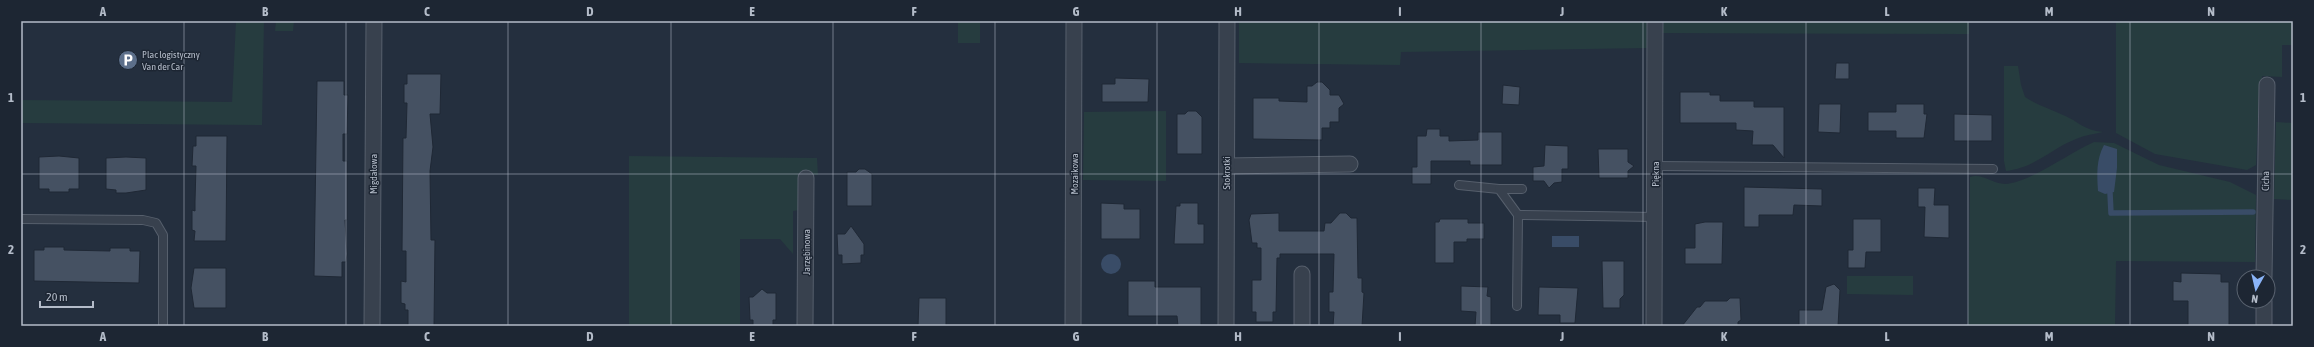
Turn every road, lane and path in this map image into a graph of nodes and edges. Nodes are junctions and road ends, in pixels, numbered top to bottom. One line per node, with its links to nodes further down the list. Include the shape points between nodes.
1 (374, 21): 22 (street, Migdałowa)
2 (1074, 21): 24 (street, Mozaikowa)
3 (1227, 21): 7 (street, Stokrotki)
4 (1655, 21): 8 (street, Piękna)
5 (2267, 85): 17 (street, Cicha)
6 (1350, 164): 7 (street)
7 (1227, 166): 25 (street, Stokrotki)
8 (1656, 166): 9 (lane); 15 (street, Piękna)
9 (1993, 169)
10 (806, 178): 23 (street, Jarzębinowa)
11 (1459, 185): 12 (lane)
12 (1499, 189): 13 (lane); 14 (lane)
13 (1522, 189)
14 (1518, 215): 15 (lane); 19 (lane)
15 (1655, 217): 27 (street, Piękna)
16 (21, 219): 21 (lane, via 143,220 156,223 163,235)
17 (2264, 269)
18 (1302, 274): 26 (street)
19 (1517, 306)
20 (2264, 309): 28 (street)
21 (163, 326)
22 (372, 326)
23 (805, 326)
24 (1073, 326)
25 (1226, 326)
26 (1302, 326)
27 (1654, 326)
28 (2264, 326)

